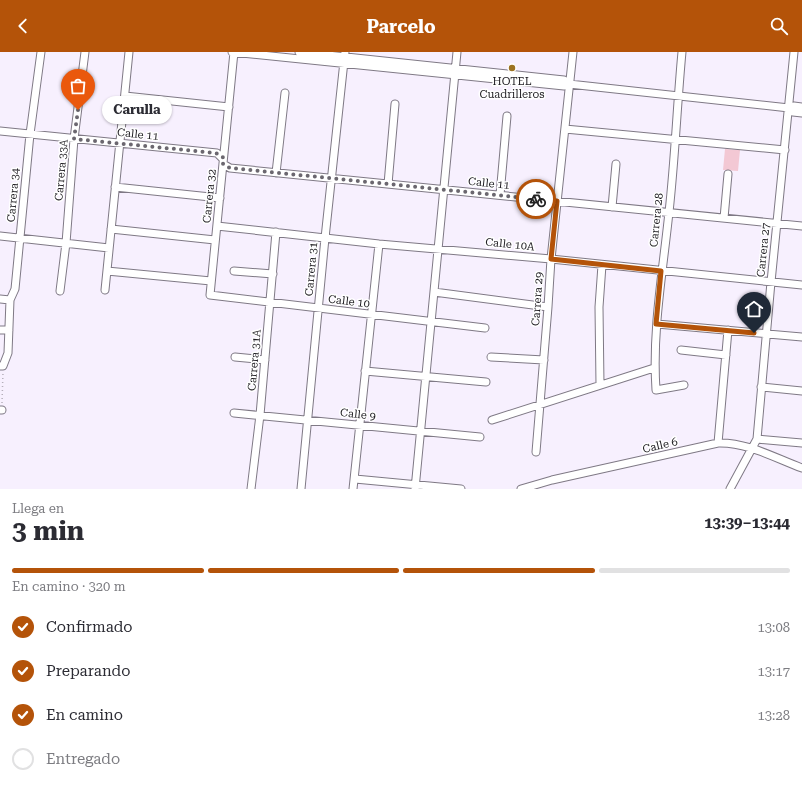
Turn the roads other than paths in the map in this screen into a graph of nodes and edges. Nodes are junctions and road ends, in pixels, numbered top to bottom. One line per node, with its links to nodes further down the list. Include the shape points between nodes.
1 (40, 52): 24 (street, Carrera 34)
2 (85, 52): 25 (street, Carrera 33A)
3 (129, 52): 14 (street)
4 (234, 52): 10 (street); 17 (street, Carrera 32)
5 (299, 52): 10 (street)
6 (457, 52): 11 (street)
7 (573, 52): 12 (street, Carrera 29)
8 (682, 52): 15 (street, Carrera 28)
9 (792, 52): 19 (street, Carrera 27)
10 (344, 57): 11 (street); 33 (street, Carrera 31)
11 (455, 72): 12 (street, via 564,86); 36 (street)
12 (569, 84): 15 (street); 22 (street, Carrera 29)
13 (285, 93): 31 (street)
14 (125, 96): 17 (street); 27 (street)
15 (678, 96): 19 (street); 26 (street, Carrera 28)
16 (395, 104): 34 (street)
17 (229, 107): 29 (street, Carrera 32)
18 (802, 107): 19 (street)
19 (789, 108): 20 (street, via 793,112); 28 (street, Carrera 27)
20 (802, 113)
21 (507, 116): 37 (street)
22 (565, 129): 26 (street); 39 (street, Carrera 29)
23 (0, 131): 24 (street, Calle 11)
24 (30, 134): 25 (street, Calle 11); 50 (street, Carrera 34)
25 (74, 139): 27 (street, Calle 11); 52 (street, Carrera 33A)
26 (675, 140): 28 (street); 41 (street, Carrera 28)
27 (120, 143): 29 (street, Calle 11, via 216,153); 35 (street)
28 (784, 150): 43 (street, Carrera 27)
29 (223, 161): 31 (street, Calle 11, via 230,168); 38 (street, Carrera 32)
30 (616, 164): 40 (street)
31 (276, 173): 33 (street, Calle 11)
32 (728, 174): 42 (street)
33 (331, 178): 34 (street, Calle 11); 49 (street, Carrera 31)
34 (388, 184): 36 (street, Calle 11)
35 (115, 187): 38 (street); 46 (street)
36 (445, 190): 37 (street, Calle 11); 55 (street)
37 (500, 195): 39 (street, Calle 11)
38 (220, 198): 44 (street, Carrera 32)
39 (557, 201): 40 (street, Calle 11); 56 (street, Carrera 29)
40 (612, 206): 41 (street, Calle 11)
41 (669, 212): 42 (street, Calle 11); 60 (street, Carrera 28)
42 (724, 218): 43 (street, Calle 11)
43 (777, 223): 45 (street, Calle 11); 63 (street, Carrera 27)
44 (217, 226): 47 (street, Calle 10A); 51 (street, Carrera 32)
45 (802, 226)
46 (111, 229): 51 (street); 54 (street)
47 (276, 232): 49 (street, Calle 10A); 61 (street, Carrera 31A)
48 (0, 236): 50 (street)
49 (325, 238): 53 (street, Calle 10A); 73 (street, Carrera 31)
50 (20, 239): 52 (street); 70 (street, Carrera 34, via 15,290)
51 (215, 240): 62 (street, Carrera 32)
52 (66, 243): 54 (street); 65 (street, Carrera 33A)
53 (378, 244): 55 (street, Calle 10A); 74 (street)
54 (109, 248): 58 (street)
55 (438, 249): 56 (street, Calle 10A); 67 (street)
56 (551, 259): 57 (street, Calle 10A); 72 (street, Carrera 29)
57 (602, 265): 60 (street, Calle 10A); 94 (street, via 599,307)
58 (106, 271): 62 (street); 66 (street)
59 (234, 271): 61 (street)
60 (661, 271): 63 (street, Calle 10A); 76 (street, Carrera 28)
61 (273, 274): 71 (street, Carrera 31A)
62 (211, 281): 68 (street, Carrera 32)
63 (770, 282): 64 (street, Calle 10A); 81 (street, Carrera 27)
64 (802, 285)
65 (60, 290)
66 (104, 290)
67 (434, 292): 72 (street); 75 (street)
68 (210, 295): 71 (street, Calle 10)
69 (0, 299): 70 (street)
70 (10, 300): 79 (street, Carrera 34)
71 (270, 302): 73 (street, Calle 10); 87 (street, Carrera 31A)
72 (548, 307): 88 (street, Carrera 29)
73 (318, 308): 74 (street, Calle 10); 101 (street, Carrera 31)
74 (371, 314): 75 (street, Calle 10); 91 (street)
75 (431, 322): 77 (street, Calle 10); 92 (street)
76 (656, 324): 80 (street); 90 (street, Carrera 28)
77 (485, 328)
78 (0, 330): 79 (street)
79 (8, 330): 89 (street, Carrera 34, via 8,353)
80 (728, 330): 81 (street); 84 (street)
81 (766, 334): 82 (street); 96 (street, Carrera 27)
82 (802, 337)
83 (681, 350): 84 (street)
84 (726, 355): 107 (street)
85 (235, 357): 87 (street)
86 (491, 357): 88 (street)
87 (265, 360): 100 (street, Carrera 31A)
88 (544, 360): 98 (street, Carrera 29)
89 (2, 366)
90 (654, 368): 94 (street); 95 (street, Carrera 28, via 656,390)
91 (365, 371): 92 (street); 103 (street)
92 (426, 376): 93 (street); 104 (street)
93 (486, 382)
94 (600, 385): 98 (street)
95 (684, 385)
96 (762, 387): 97 (street); 106 (street, Carrera 27)
97 (802, 391)
98 (540, 405): 102 (street); 110 (street, Carrera 29)
99 (234, 412): 100 (street, Calle 9)
100 (260, 415): 101 (street, Calle 9); 114 (street, Carrera 31A)
101 (308, 420): 103 (street, Calle 9); 115 (street, Carrera 31)
102 (492, 420)
103 (360, 425): 104 (street, Calle 9); 112 (street)
104 (421, 431): 105 (street, Calle 9); 113 (street)
105 (480, 437)
106 (757, 439): 108 (street); 109 (street, Carrera 27)
107 (718, 443): 109 (street, Calle 6, via 729,442); 118 (street, Calle 6)
108 (802, 443)
109 (752, 449): 111 (street, Calle 6); 119 (street, Carrera 27)
110 (536, 452)
111 (802, 468)
112 (355, 479): 113 (street); 116 (street)
113 (416, 487): 117 (street)
114 (251, 489)
115 (301, 489)
116 (354, 489)
117 (461, 489)
118 (521, 489)
119 (730, 489)

